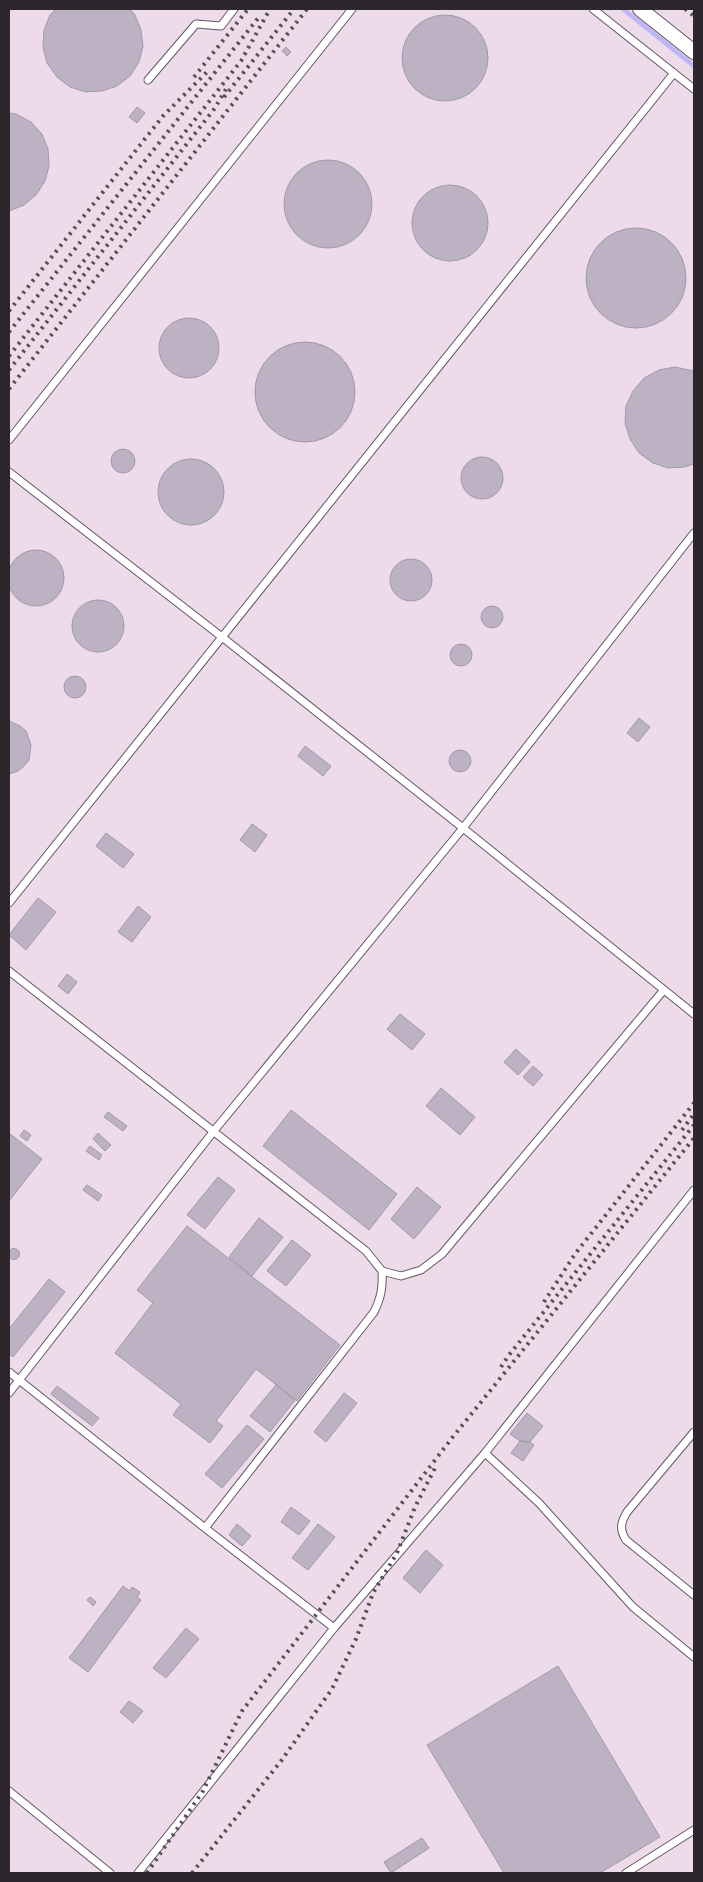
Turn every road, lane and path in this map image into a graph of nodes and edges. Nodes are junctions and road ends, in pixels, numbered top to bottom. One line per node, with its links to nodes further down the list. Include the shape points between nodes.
1 (234, 9): 7 (lane, via 221,26 196,24)
2 (352, 9): 9 (lane)
3 (593, 9): 6 (lane)
4 (640, 9): 5 (street)
5 (694, 52)
6 (674, 73): 8 (lane); 12 (lane)
7 (148, 80)
8 (694, 89)
9 (9, 440)
10 (9, 472): 12 (lane)
11 (694, 533): 13 (lane)
12 (222, 637): 13 (lane); 14 (lane)
13 (463, 828): 16 (lane); 18 (lane)
14 (9, 902)
15 (9, 971): 18 (lane)
16 (663, 990): 17 (lane); 20 (lane, via 442,1254 421,1270 402,1276)
17 (694, 1014)
18 (213, 1132): 20 (lane, via 366,1251); 22 (lane)
19 (694, 1190): 25 (lane)
20 (382, 1271): 26 (lane, via 383,1287 374,1312)
21 (9, 1372): 22 (lane)
22 (19, 1380): 23 (lane); 26 (lane)
23 (9, 1393)
24 (694, 1432): 27 (lane, via 627,1512 621,1526 626,1540)
25 (485, 1453): 28 (lane); 29 (lane, via 539,1503 633,1607)
26 (205, 1528): 28 (lane)
27 (694, 1595)
28 (334, 1628): 33 (lane)
29 (694, 1657)
30 (9, 1792): 32 (lane)
31 (694, 1830): 34 (lane)
32 (110, 1873)
33 (138, 1873)
34 (626, 1873)

